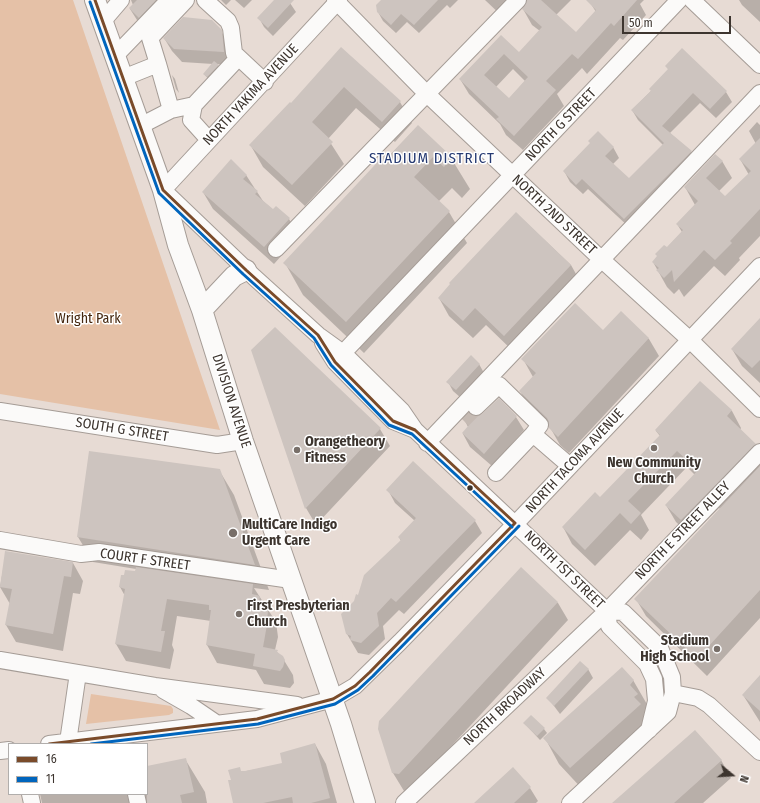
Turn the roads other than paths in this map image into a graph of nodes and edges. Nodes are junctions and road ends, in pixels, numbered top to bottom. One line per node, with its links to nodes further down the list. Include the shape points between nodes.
1 (95, 0): 10 (main road, DIVISION AVENUE)
2 (121, 0): 10 (street)
3 (169, 0): 11 (street)
4 (186, 0): 13 (street, via 150,38)
5 (205, 0): 12 (street, via 228,20 234,53)
6 (518, 0): 18 (street)
7 (679, 0): 23 (street, NORTH G STREET)
8 (692, 0): 14 (street)
9 (337, 1): 16 (street, NORTH YAKIMA AVENUE); 18 (street, NORTH 2ND STREET)
10 (103, 21): 11 (main road, DIVISION AVENUE)
11 (115, 56): 15 (main road, DIVISION AVENUE)
12 (238, 58): 16 (street); 19 (street)
13 (158, 64): 15 (street); 20 (street)
14 (760, 65)
15 (123, 78): 21 (main road, DIVISION AVENUE)
16 (265, 82): 22 (street, NORTH YAKIMA AVENUE)
17 (760, 93): 26 (street)
18 (428, 95): 23 (street, NORTH 2ND STREET); 25 (street)
19 (194, 105): 20 (street); 22 (street, via 191,120)
20 (171, 110): 21 (street)
21 (140, 126): 24 (main road, DIVISION AVENUE)
22 (210, 140): 24 (street, NORTH YAKIMA AVENUE)
23 (512, 175): 26 (street, NORTH 2ND STREET); 32 (street, NORTH G STREET)
24 (163, 190): 28 (street, NORTH 1ST STREET); 29 (main road, DIVISION AVENUE, via 178,245)
25 (276, 249)
26 (601, 259): 31 (street, NORTH 2ND STREET); 40 (street)
27 (760, 266): 31 (street, NORTH TACOMA AVENUE)
28 (246, 270): 29 (main road, via 234,276); 30 (street, NORTH 1ST STREET)
29 (202, 310): 39 (main road, DIVISION AVENUE)
30 (318, 335): 32 (street, NORTH 1ST STREET); 37 (street, NORTH 1ST STREET, via 335,362 393,421)
31 (690, 340): 34 (street, NORTH 2ND STREET); 42 (street, NORTH TACOMA AVENUE)
32 (343, 353): 37 (street, NORTH 1ST STREET, via 402,411)
33 (476, 407): 38 (street, via 499,385 540,425)
34 (760, 409)
35 (0, 411): 39 (street, SOUTH G STREET, via 217,445)
36 (463, 420): 40 (street)
37 (415, 430): 40 (street, NORTH 1ST STREET)
38 (533, 434): 42 (street); 43 (street)
39 (243, 441): 46 (main road, DIVISION AVENUE)
40 (431, 446): 44 (street, NORTH 1ST STREET)
41 (760, 452): 47 (street, NORTH E STREET ALLEY)
42 (570, 466): 44 (street, NORTH TACOMA AVENUE)
43 (496, 473)
44 (515, 523): 47 (street, NORTH 1ST STREET); 52 (street, NORTH TACOMA AVENUE, via 370,672 355,686)
45 (0, 540): 46 (street, COURT F STREET, via 81,554 98,552)
46 (291, 580): 52 (main road, DIVISION AVENUE)
47 (607, 611): 51 (street, NORTH 1ST STREET, via 623,612 660,648 669,665); 55 (street, NORTH 1ST STREET, via 609,626 647,664 654,679 656,702); 61 (street, NORTH BROADWAY)
48 (0, 660): 49 (street)
49 (78, 673): 50 (street); 57 (street)
50 (155, 686): 53 (street); 54 (street)
51 (673, 693): 55 (street, via 668,712); 59 (street, via 698,698 709,705)
52 (333, 699): 53 (street, NORTH TACOMA AVENUE); 60 (main road, DIVISION AVENUE)
53 (302, 706): 54 (street, NORTH TACOMA AVENUE, via 257,719)
54 (216, 723): 56 (street, NORTH TACOMA AVENUE)
55 (649, 730): 62 (street)
56 (125, 740): 57 (street, NORTH TACOMA AVENUE)
57 (68, 742): 58 (street, NORTH TACOMA AVENUE)
58 (58, 743)
59 (760, 752)
60 (365, 803)
61 (404, 803)
62 (570, 803)

